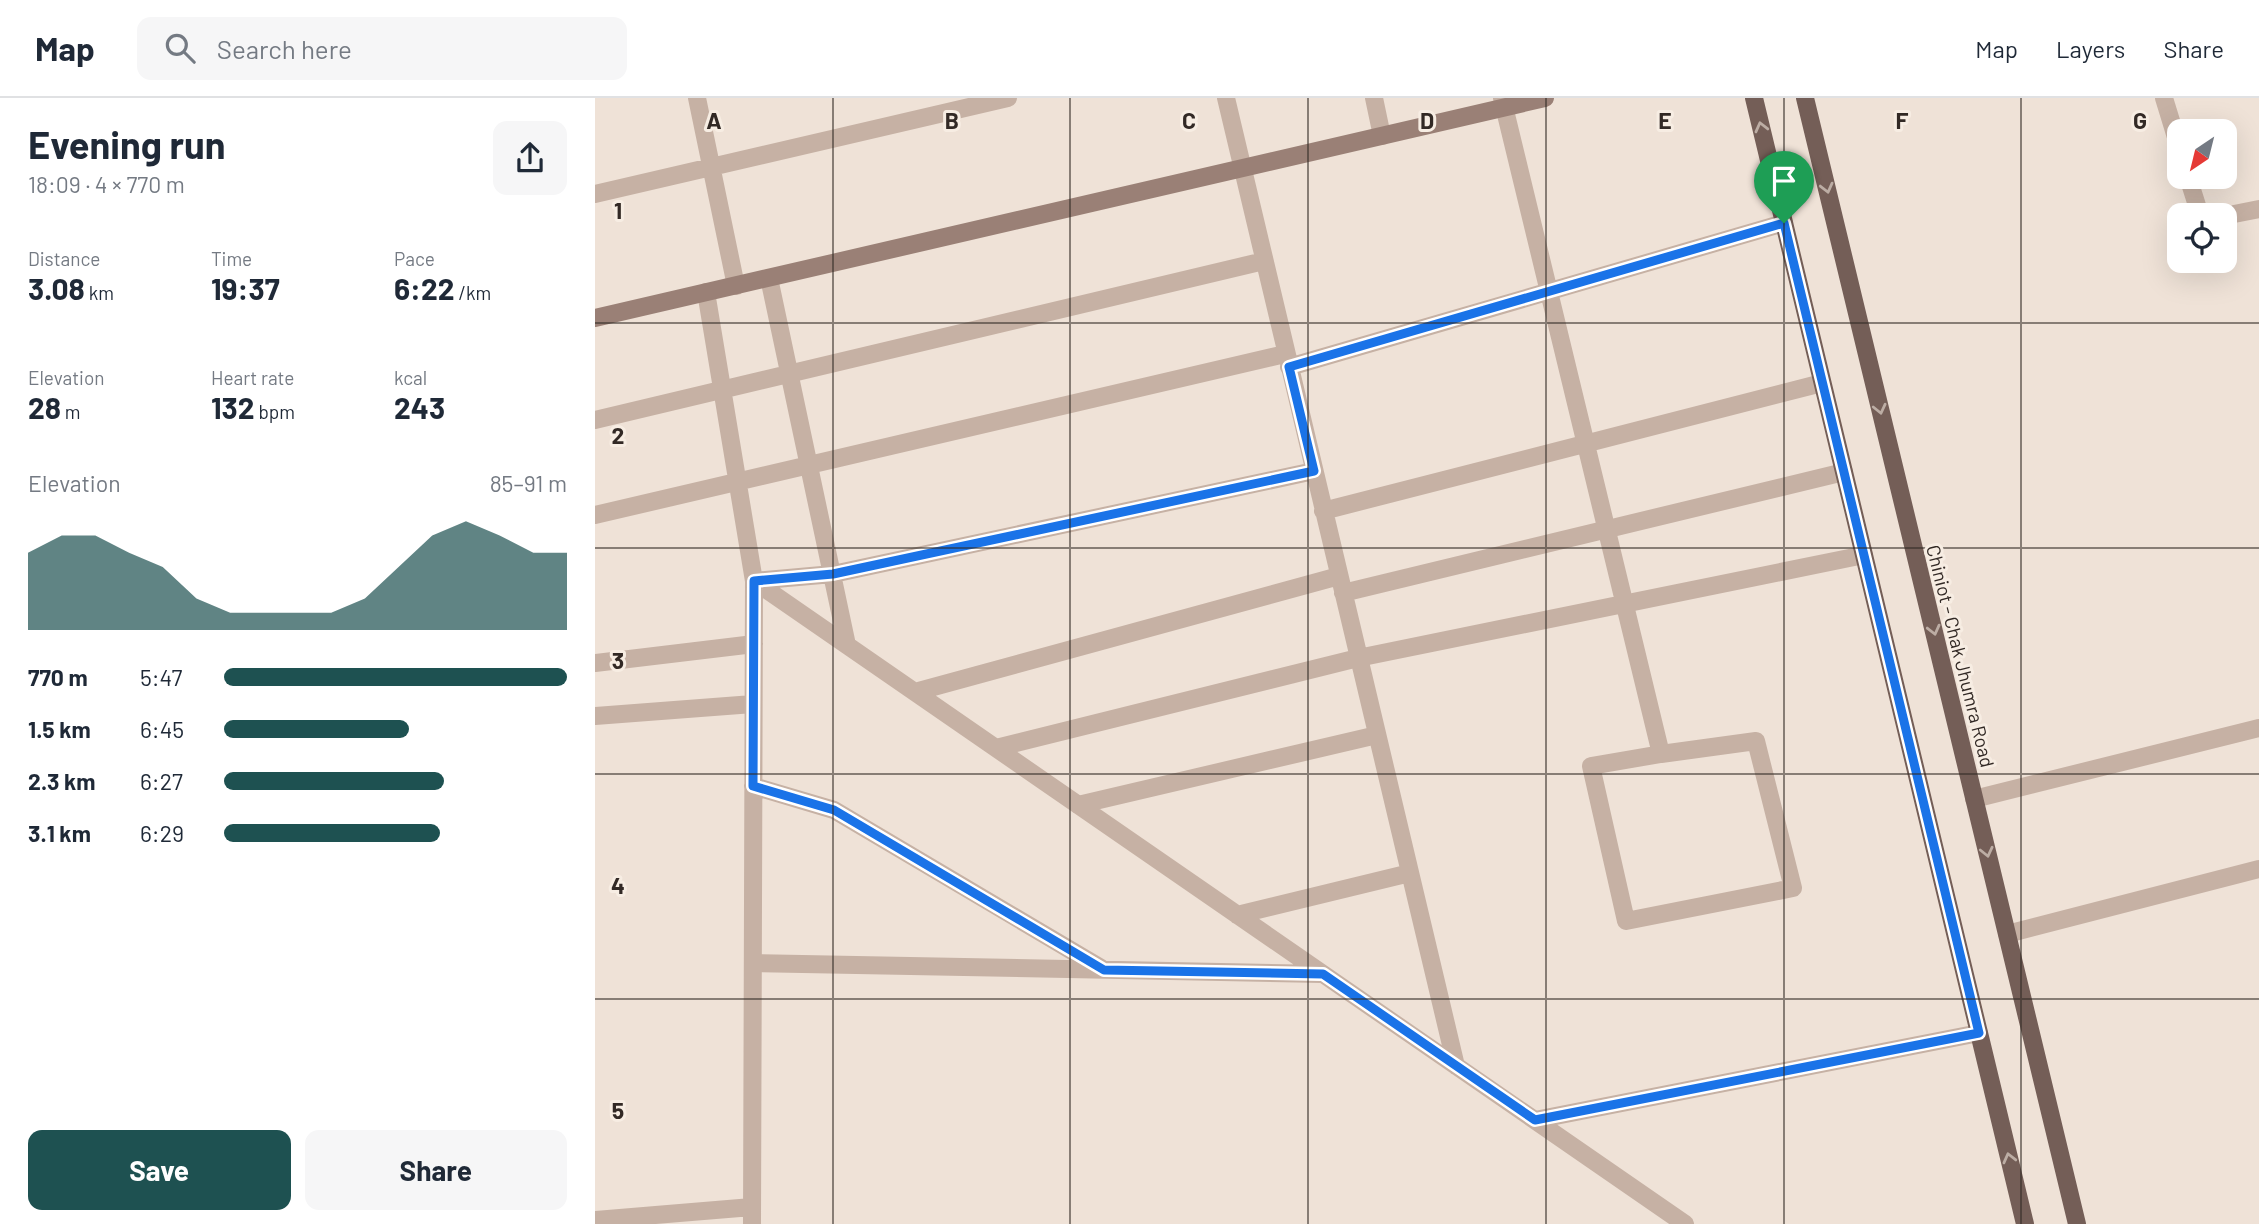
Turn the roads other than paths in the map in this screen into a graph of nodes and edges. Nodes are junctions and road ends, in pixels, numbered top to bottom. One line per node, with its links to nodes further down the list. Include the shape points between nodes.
1 (697, 98): 12 (street)
2 (1008, 98): 12 (street)
3 (1226, 98): 13 (street)
4 (1374, 98): 11 (street)
5 (1545, 98): 9 (street)
6 (1754, 98): 17 (main road, one-way to 6)
7 (1805, 98): 54 (main road, Chiniot - Chak Jhumra Road, one-way to 54)
8 (2164, 98): 10 (street)
9 (1504, 103): 11 (street); 22 (street)
10 (2170, 119)
11 (1382, 136): 13 (street)
12 (711, 167): 14 (street); 20 (street)
13 (1241, 169): 18 (street); 19 (street)
14 (595, 194)
15 (2259, 209): 16 (street)
16 (2237, 213)
17 (1784, 223): 22 (street); 26 (main road)
18 (1264, 261): 24 (street); 25 (street)
19 (769, 278): 20 (street); 25 (street)
20 (736, 286): 21 (street)
21 (706, 292): 23 (street); 27 (street)
22 (1550, 293): 24 (street); 29 (street)
23 (595, 318)
24 (1287, 360): 30 (street); 31 (street)
25 (789, 373): 27 (street); 30 (street)
26 (1822, 383): 29 (street); 32 (main road)
27 (722, 389): 28 (street); 33 (street)
28 (595, 420)
29 (1586, 445): 34 (street); 36 (street)
30 (809, 464): 33 (street); 38 (street)
31 (1314, 471): 34 (street); 38 (street)
32 (1844, 472): 36 (street); 37 (main road)
33 (737, 481): 35 (street); 39 (street)
34 (1323, 511): 40 (street)
35 (595, 515)
36 (1607, 531): 40 (street); 41 (street)
37 (1864, 555): 41 (street); 63 (main road)
38 (833, 574): 39 (street); 43 (street)
39 (754, 581): 42 (street); 43 (street)
40 (1341, 585): 44 (street); 46 (street)
41 (1625, 605): 44 (street); 52 (street)
42 (754, 644): 45 (street); 47 (street)
43 (847, 645): 46 (street)
44 (1358, 658): 50 (street); 51 (street)
45 (595, 663)
46 (915, 692): 51 (street)
47 (753, 704): 48 (street); 53 (street)
48 (595, 716)
49 (2259, 728): 54 (street)
50 (1377, 735): 55 (street); 57 (street)
51 (996, 748): 55 (street)
52 (1661, 754): 52 (street, via 1591,766 1626,921 1793,888 1756,741)
53 (753, 786): 60 (street); 61 (street, via 834,810)
54 (1974, 799): 59 (main road, Chiniot - Chak Jhumra Road, one-way to 59)
55 (1078, 805): 58 (street)
56 (2259, 869): 59 (street)
57 (1410, 873): 58 (street); 64 (street)
58 (1237, 915): 62 (street)
59 (2007, 934): 70 (main road, Chiniot - Chak Jhumra Road)
60 (753, 963): 61 (street); 66 (street)
61 (1104, 970): 62 (street)
62 (1323, 974): 64 (street)
63 (1979, 1033): 65 (street); 69 (main road, one-way to 63)
64 (1456, 1066): 65 (street)
65 (1535, 1120): 68 (street)
66 (752, 1215): 67 (street)
67 (595, 1220)
68 (1685, 1224)
69 (2025, 1224)
70 (2077, 1224)

